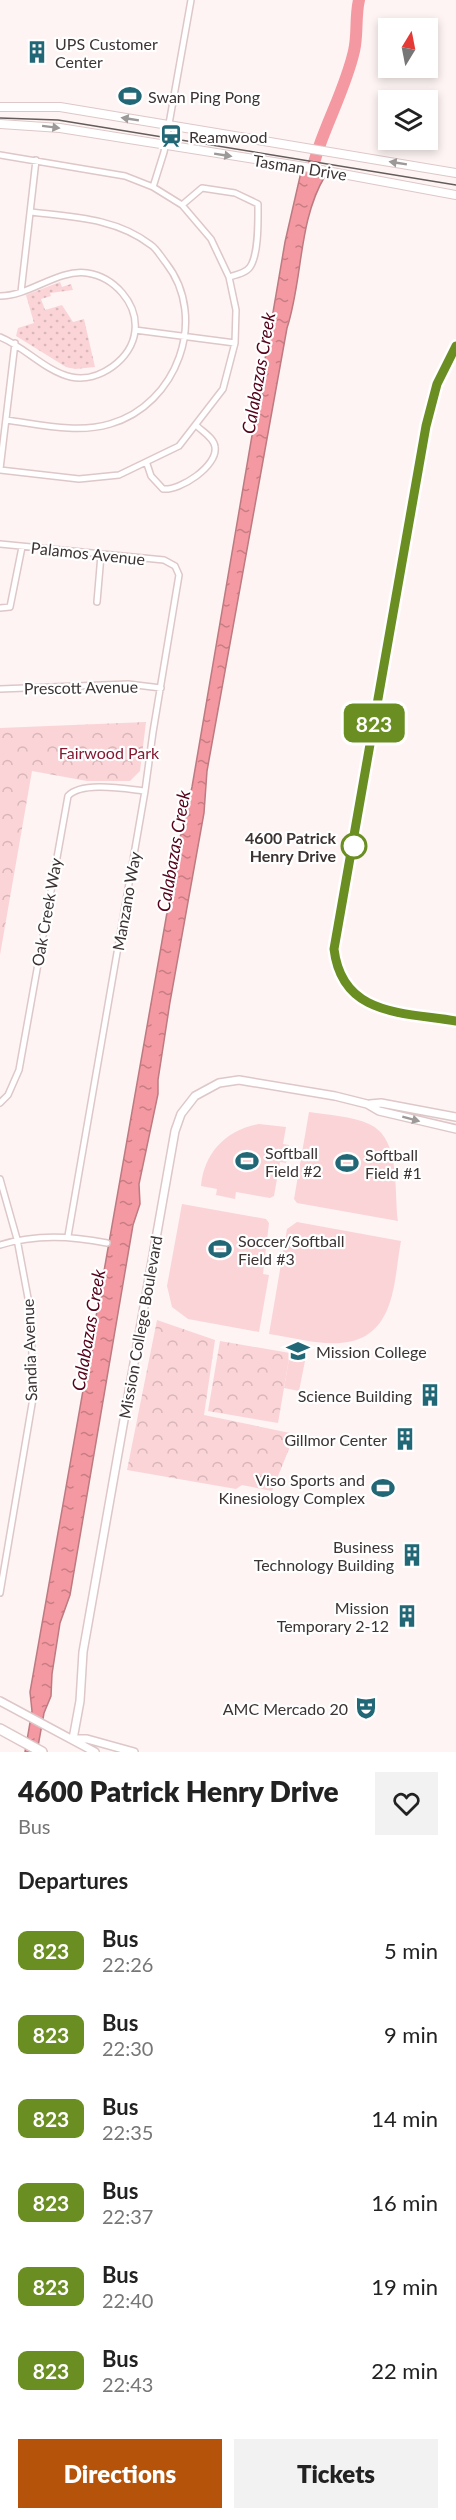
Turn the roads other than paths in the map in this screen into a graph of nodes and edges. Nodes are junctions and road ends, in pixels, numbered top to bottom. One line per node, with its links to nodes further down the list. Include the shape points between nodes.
1 (191, 0): 4 (street)
2 (0, 107): 4 (main road, Tasman Drive, one-way to 2, via 60,107)
3 (0, 124): 5 (main road, Tasman Drive, one-way to 5, via 60,128)
4 (169, 125): 5 (street); 8 (main road, Tasman Drive, one-way to 4)
5 (165, 145): 9 (street); 10 (main road, Tasman Drive, one-way to 10)
6 (0, 155): 7 (street)
7 (36, 160): 9 (street, via 125,176); 12 (street)
8 (456, 173)
9 (153, 187): 11 (street)
10 (456, 195)
11 (182, 205): 13 (street, via 211,239); 13 (street, via 202,188 236,193 258,204 252,262 246,271)
12 (30, 212): 14 (street); 18 (street, via 98,220 153,246 174,274 184,304)
13 (229, 277): 20 (street, via 236,310)
14 (21, 292): 15 (street); 16 (street, via 72,273 102,276 117,286 128,301)
15 (0, 296)
16 (135, 330): 18 (street); 19 (street, via 131,344 116,364 89,378 57,371)
17 (0, 337): 19 (street)
18 (186, 337): 20 (street); 22 (street, via 165,385 125,418 79,428)
19 (15, 343): 22 (street)
20 (235, 343): 23 (street, via 223,389)
21 (456, 346): 35 (street, via 437,384 426,426 334,949 339,974 359,999 379,1008)
22 (6, 420): 25 (street)
23 (197, 426): 24 (street, via 180,446); 24 (street, via 212,440 216,451 214,458 188,483 163,489 154,481)
24 (147, 464): 25 (street, via 119,475 79,479)
25 (0, 469)
26 (0, 544): 27 (street, Palamos Avenue)
27 (22, 546): 28 (street, Palamos Avenue); 31 (street, via 10,607)
28 (101, 555): 29 (street, Palamos Avenue, via 164,560); 30 (street)
29 (175, 566): 32 (street, Manzano Way, via 179,575)
30 (97, 602)
31 (0, 608)
32 (161, 688): 33 (street, Prescott Avenue, via 128,684); 34 (street, Manzano Way)
33 (0, 690)
34 (146, 791): 36 (street, Oak Creek Way, via 99,787 75,789 68,796 19,1070); 41 (street, Manzano Way)
35 (456, 1021)
36 (0, 1103)
37 (367, 1104): 38 (street, Mission College Boulevard, via 381,1103); 39 (street, Mission College Boulevard, one-way to 39, via 379,1111); 48 (street, Mission College Boulevard, via 229,1081 202,1091 189,1101 179,1117 83,1652)
38 (456, 1117)
39 (456, 1129)
40 (0, 1179): 42 (street, Sandia Avenue)
41 (68, 1236): 42 (street); 43 (street)
42 (17, 1239): 44 (street); 45 (street, Sandia Avenue, via 31,1314 33,1398)
43 (107, 1243)
44 (0, 1245)
45 (0, 1593)
46 (0, 1701): 48 (street)
47 (0, 1729): 49 (highway)
48 (73, 1739): 50 (street); 51 (street)
49 (42, 1752)
50 (95, 1752)
51 (134, 1752)

